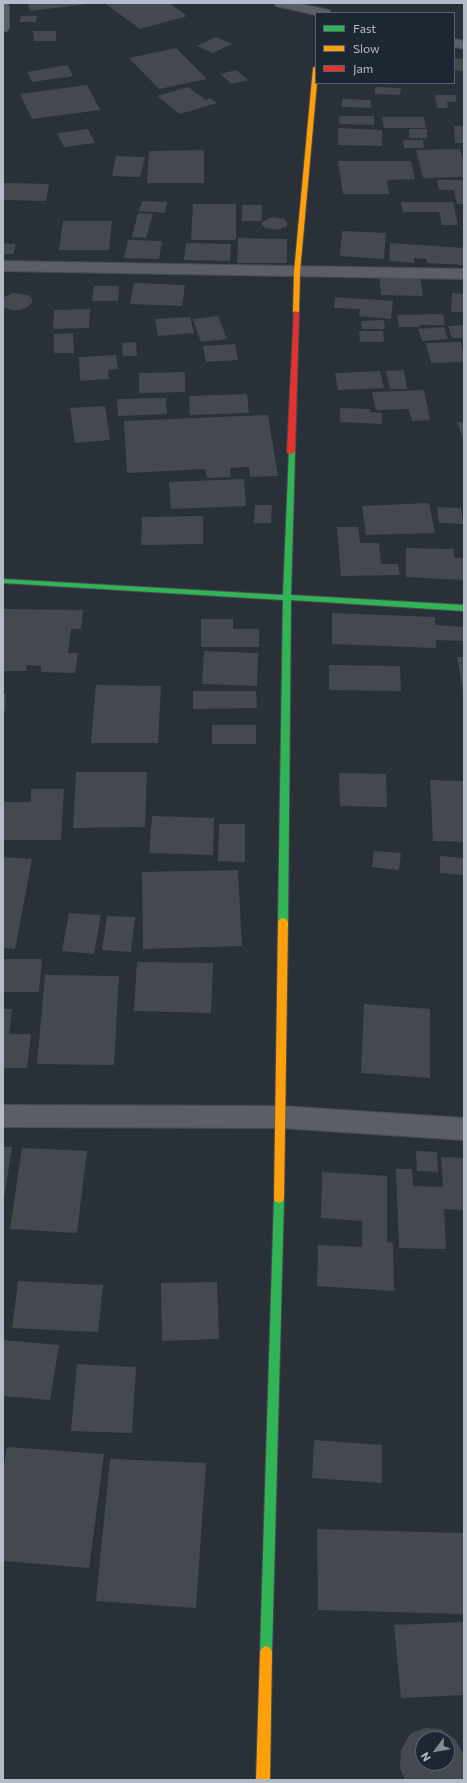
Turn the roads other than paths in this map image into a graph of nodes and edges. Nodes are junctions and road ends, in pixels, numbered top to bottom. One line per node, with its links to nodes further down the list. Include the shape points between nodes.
1 (280, 3): 3 (street)
2 (3, 6): 4 (street)
3 (319, 12)
4 (3, 28)
5 (315, 79): 7 (street)
6 (3, 266): 7 (street)
7 (297, 272): 8 (street); 10 (street)
8 (464, 274)
9 (3, 581): 10 (street)
10 (287, 598): 11 (street); 13 (street)
11 (464, 608)
12 (3, 1116): 13 (street)
13 (281, 1117): 14 (street); 15 (street)
14 (464, 1129)
15 (263, 1780)

